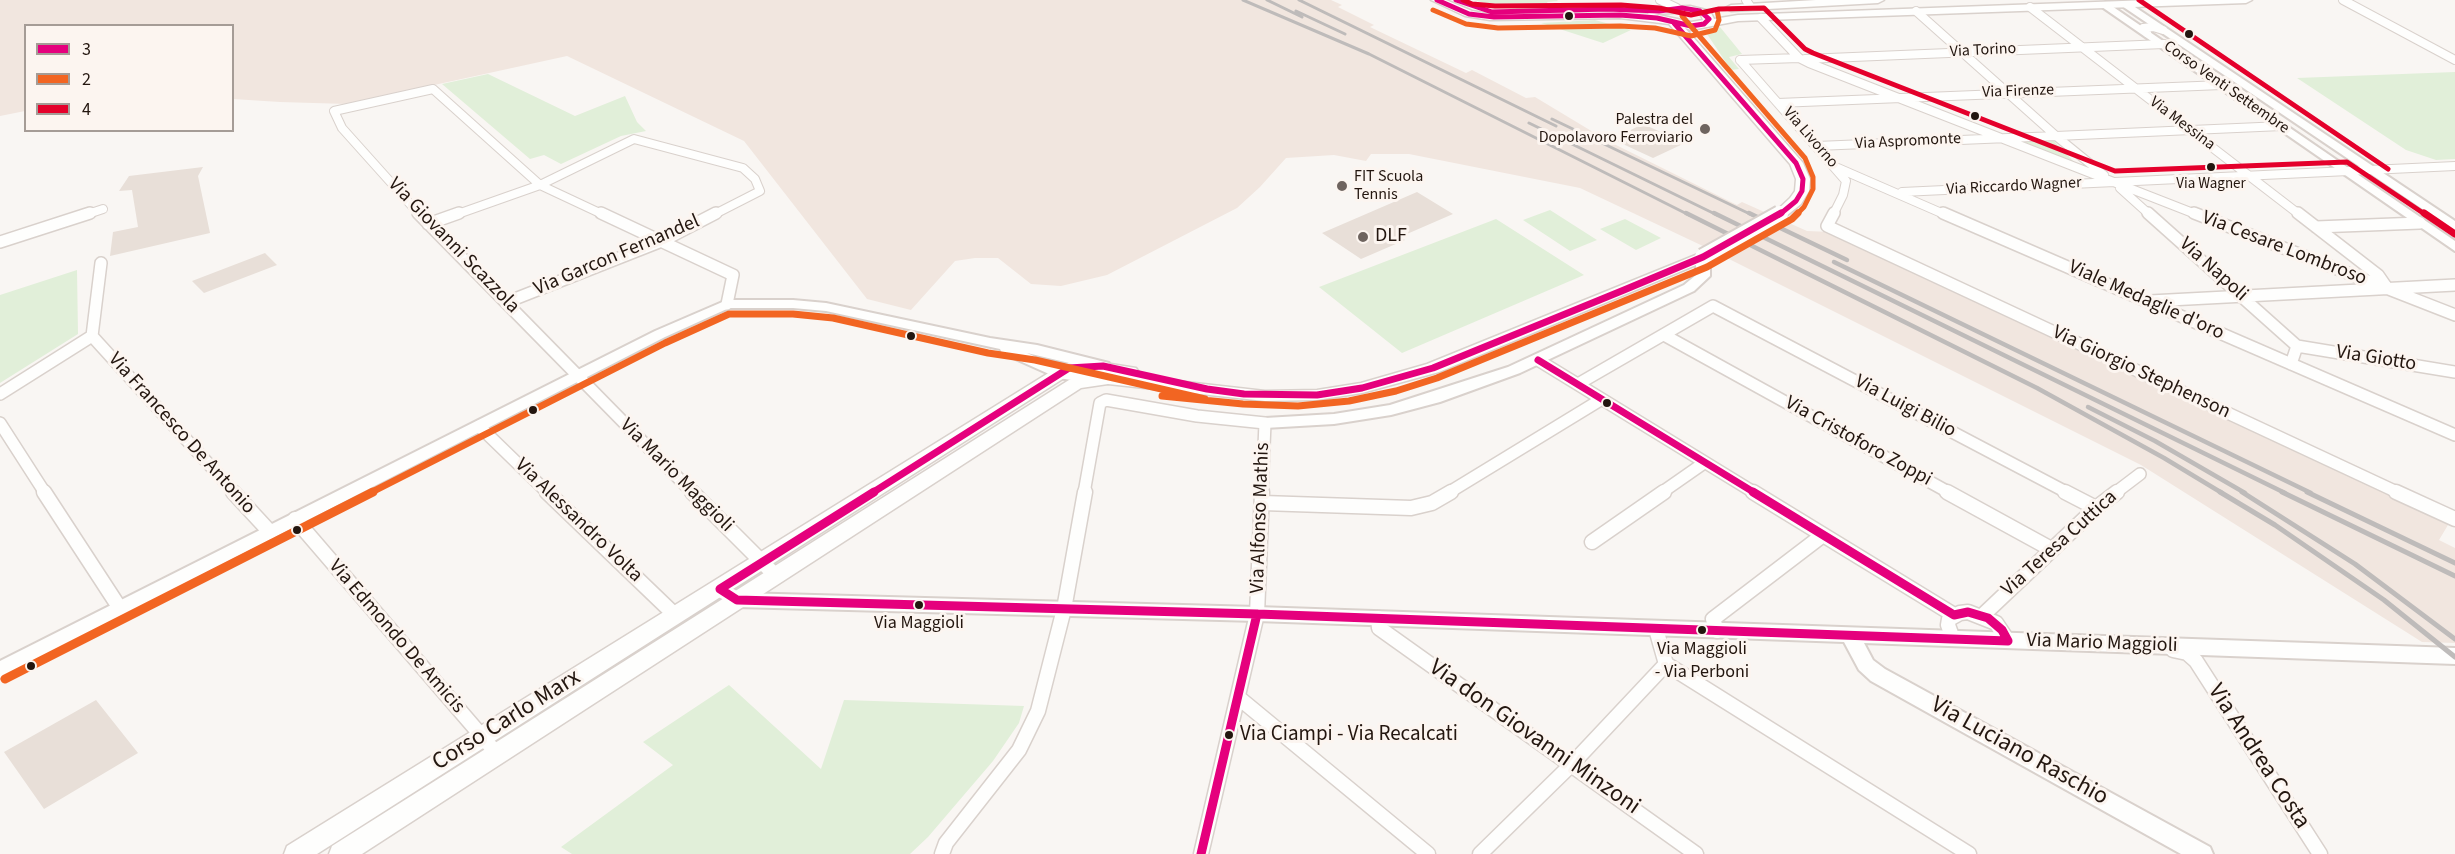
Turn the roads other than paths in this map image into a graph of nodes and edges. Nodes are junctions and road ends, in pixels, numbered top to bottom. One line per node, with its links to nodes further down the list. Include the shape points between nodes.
1 (1437, 0): 12 (main road, via 1469,14 1494,18)
2 (1456, 0): 12 (main road, via 1498,12)
3 (1660, 0): 12 (street, via 1669,6)
4 (1878, 0): 8 (main road)
5 (2246, 0): 7 (main road)
6 (2343, 0): 22 (street)
7 (2112, 2): 9 (main road); 15 (street, Corso Venti Settembre); 16 (street, Corso Venti Settembre)
8 (1748, 3): 10 (main road)
9 (2030, 7): 11 (main road); 18 (street, Via Messina)
10 (1700, 11): 12 (main road); 14 (main road, via 1707,15)
11 (1916, 11): 13 (main road); 19 (street)
12 (1672, 15): 14 (main road); 23 (main road)
13 (1761, 18): 14 (main road); 20 (street)
14 (1705, 23): 23 (main road, via 1695,28 1695,33)
15 (2163, 30): 16 (street, via 2143,28); 36 (street, Corso Venti Settembre)
16 (2147, 33): 17 (street, Corso Venti Settembre)
17 (2164, 44): 18 (street, Via Torino); 24 (street, Corso Venti Settembre)
18 (2081, 46): 19 (street, Via Torino); 25 (street, Via Messina)
19 (1960, 52): 20 (street, Via Torino); 26 (street)
20 (1800, 58): 21 (street, Via Torino); 27 (street)
21 (1740, 60): 28 (street, Via Livorno)
22 (2455, 60)
23 (1723, 76): 51 (main road, bridge, via 1787,151 1802,175 1800,195 1780,214)
24 (2222, 85): 25 (street, Via Firenze); 29 (street, Corso Venti Settembre)
25 (2133, 87): 26 (street, Via Firenze); 30 (street, Via Messina)
26 (2008, 93): 27 (street, Via Firenze); 31 (street)
27 (1895, 97): 28 (street, Via Firenze); 32 (street)
28 (1778, 103): 33 (street, Via Livorno)
29 (2282, 126): 30 (street); 37 (street, Corso Venti Settembre)
30 (2189, 130): 31 (street); 38 (street, Via Messina)
31 (2056, 136): 32 (street, Via Aspromonte); 39 (street, Via Napoli)
32 (2000, 138): 33 (street, Via Aspromonte); 39 (street, Via Cesare Lombroso)
33 (1817, 146): 35 (street, Via Livorno)
34 (2455, 166): 36 (street)
35 (1837, 168): 41 (street, Viale Medaglie d'oro); 46 (street, Via Livorno, via 1846,181)
36 (2371, 170): 37 (street); 45 (street, Corso Venti Settembre)
37 (2346, 172): 38 (street, Via Riccardo Wagner); 43 (street, Corso Venti Settembre)
38 (2251, 176): 39 (street, Via Riccardo Wagner); 47 (street, Via Messina)
39 (2113, 182): 41 (street, Via Riccardo Wagner); 54 (street, Via Cesare Lombroso); 55 (street, Via Napoli)
40 (540, 185): 44 (street); 44 (street, Via Giovanni Scazzola, via 433,89 334,111 342,128); 48 (street); 48 (street, Via Garcon Fernandel, via 634,139 743,168 755,179 760,191)
41 (1898, 193): 56 (street, Viale Medaglie d'oro)
42 (103, 209): 49 (street)
43 (2420, 223): 47 (street); 50 (street, Corso Venti Settembre)
44 (428, 224): 57 (street, Via Giovanni Scazzola)
45 (2453, 224)
46 (1827, 226): 84 (street, Via Giorgio Stephenson)
47 (2316, 226): 54 (street, Via Messina, via 2378,275)
48 (662, 241): 57 (street, Via Garcon Fernandel); 58 (street, via 733,275)
49 (0, 242)
50 (2455, 247)
51 (1703, 257): 65 (street, via 1704,275 1694,285); 69 (main road, via 1393,381 1348,391 1298,396 1244,394)
52 (101, 263): 61 (street)
53 (2455, 285): 54 (street)
54 (2387, 288): 55 (street); 59 (street, Via Cesare Lombroso)
55 (2242, 296): 56 (street); 63 (street, Via Napoli)
56 (2146, 301): 66 (street, Viale Medaglie d'oro)
57 (507, 302): 70 (street, Via Giovanni Scazzola)
58 (727, 304): 62 (street, via 817,305); 70 (street)
59 (2455, 315)
60 (1664, 334): 71 (street); 82 (street, Via Luigi Bilio, via 1713,306); 88 (street, Via Cristoforo Zoppi)
61 (92, 336): 72 (street); 85 (street, Via Francesco De Antonio)
62 (990, 343): 64 (street); 69 (street, via 1018,345)
63 (2297, 346): 66 (street); 67 (street, Via Giotto)
64 (1028, 360): 68 (street); 73 (street, via 1041,370 1042,376)
65 (1538, 360): 71 (street); 76 (street, via 1471,386 1397,408 1334,419)
66 (2290, 364): 78 (street, Viale Medaglie d'oro)
67 (2455, 372)
68 (1058, 373): 69 (main road, via 1077,367); 73 (main road)
69 (1101, 373): 89 (main road, via 1075,384)
70 (577, 376): 77 (street); 89 (street, Via Mario Maggioli)
71 (1578, 384): 74 (street)
72 (0, 393)
73 (1025, 396): 89 (main road)
74 (1602, 399): 79 (street); 81 (street, via 1432,503 1411,508)
75 (0, 423): 92 (street)
76 (1265, 423): 81 (street, Via Alfonso Mathis); 91 (street, via 1104,400)
77 (479, 426): 83 (street); 95 (street, Via Alessandro Volta)
78 (2455, 435)
79 (1704, 463): 86 (street); 87 (street)
80 (2140, 474): 82 (street, Via Teresa Cuttica)
81 (1263, 503): 93 (street, Via Alfonso Mathis)
82 (2096, 508): 88 (street, Via Teresa Cuttica)
83 (295, 519): 85 (street); 108 (street, Via Edmondo De Amicis)
84 (2455, 519)
85 (270, 532): 92 (street)
86 (1823, 535): 94 (street); 99 (street, via 1713,619)
87 (1592, 542)
88 (2051, 549): 96 (street, Via Teresa Cuttica)
89 (768, 569): 90 (main road)
90 (729, 595): 91 (street, Via Mario Maggioli); 95 (main road, Corso Carlo Marx); 109 (main road, Corso Carlo Marx)
91 (1064, 609): 93 (street, Via Mario Maggioli); 114 (street, via 1032,726 1019,750 946,843)
92 (121, 610): 106 (street)
93 (1257, 614): 97 (street, Via Mario Maggioli); 107 (street, Via Alfonso Mathis)
94 (1954, 615): 96 (street, via 1968,612); 101 (street, via 1948,625)
95 (676, 616): 108 (main road, Corso Carlo Marx)
96 (1982, 616): 102 (street, via 1996,624)
97 (1378, 618): 98 (street, Via Mario Maggioli); 110 (street, Via don Giovanni Minzoni, via 1378,628)
98 (1656, 628): 99 (street, Via Mario Maggioli); 105 (street)
99 (1717, 630): 100 (street, Via Mario Maggioli)
100 (1850, 635): 101 (street, Via Mario Maggioli); 119 (street, Via Luciano Raschio, via 1866,664 1878,675)
101 (1953, 639): 102 (street, Via Mario Maggioli)
102 (2008, 641): 103 (street, Via Mario Maggioli)
103 (2136, 645): 104 (street, Via Mario Maggioli); 120 (street, Via Andrea Costa, via 2183,652 2196,661)
104 (2449, 656)
105 (1666, 664): 110 (street); 118 (street)
106 (0, 670)
107 (1239, 698): 111 (street, Via Alfonso Mathis); 115 (street)
108 (482, 736): 109 (street, Via Edmondo De Amicis); 112 (main road, Corso Carlo Marx)
109 (498, 754): 113 (main road, Corso Carlo Marx)
110 (1571, 765): 116 (street); 117 (street, Via don Giovanni Minzoni)
111 (1202, 852)
112 (296, 854)
113 (341, 854)
114 (942, 854)
115 (1428, 854)
116 (1480, 854)
117 (1696, 854)
118 (1969, 854)
119 (2202, 854)
120 (2320, 854)

